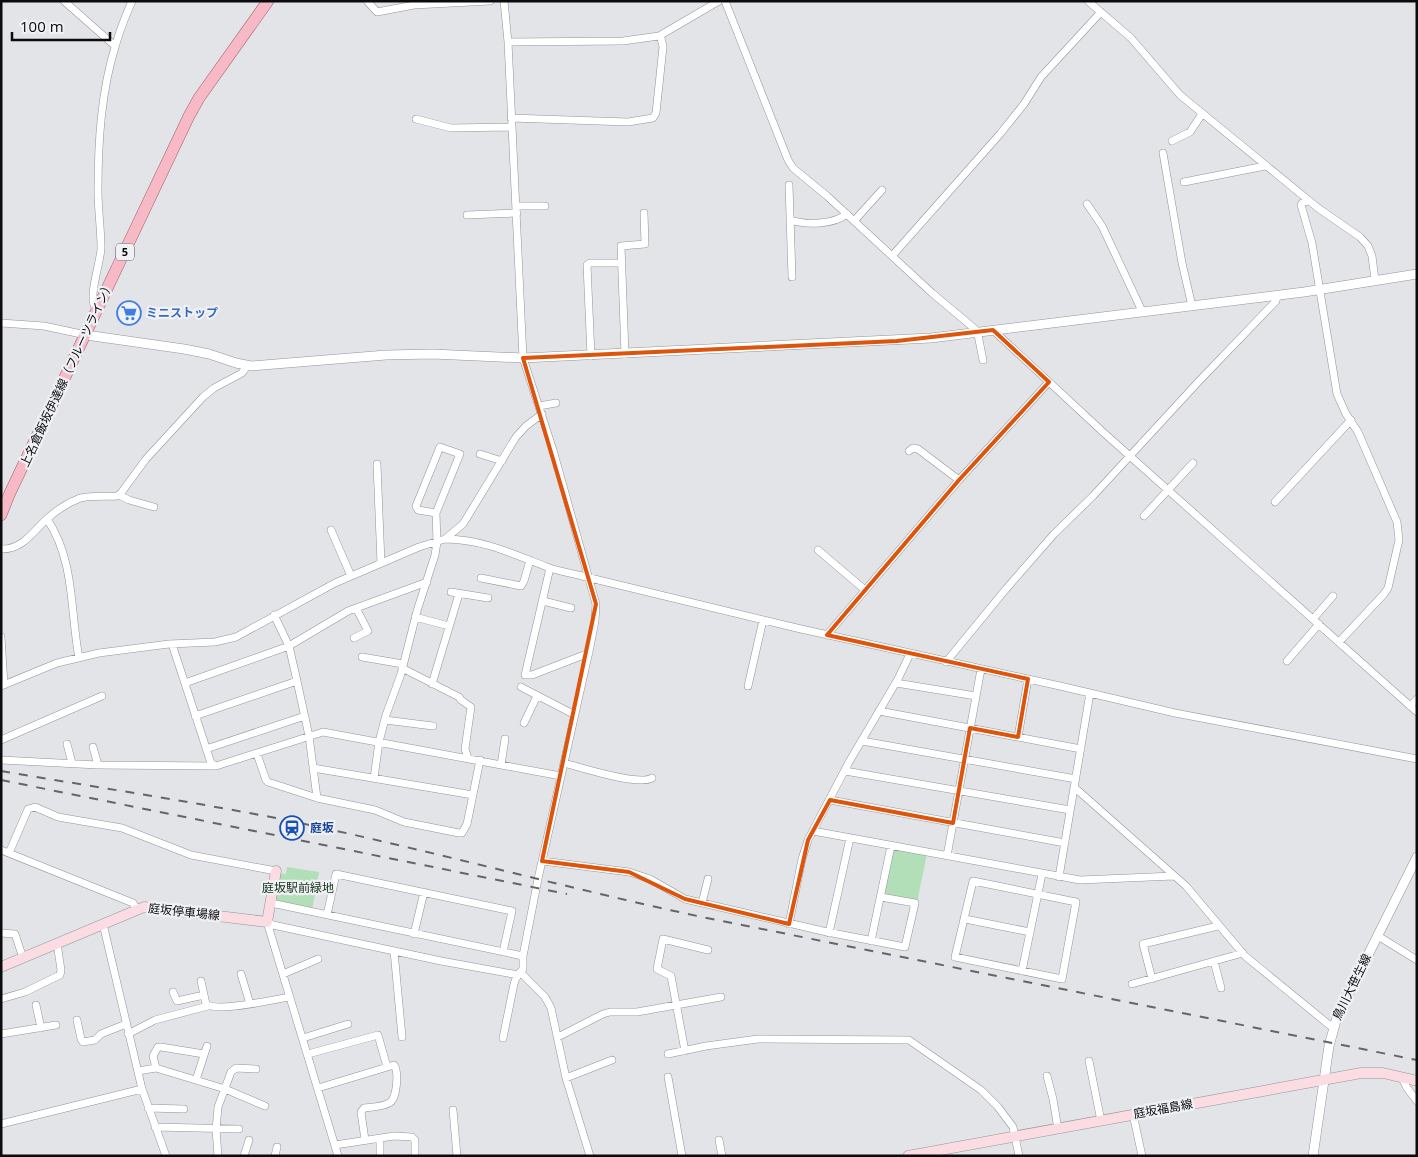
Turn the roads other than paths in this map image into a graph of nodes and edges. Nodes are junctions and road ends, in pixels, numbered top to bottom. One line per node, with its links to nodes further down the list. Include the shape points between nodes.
1 (64, 1): 13 (street)
2 (132, 1): 13 (street)
3 (268, 1): 41 (main road, 上名倉飯坂伊達線（フルーツライン） / 5, via 189,116)
4 (366, 1): 5 (street, via 377,12 414,5)
5 (490, 1)
6 (504, 1): 12 (street)
7 (719, 1): 11 (street)
8 (725, 1): 29 (street, via 788,160 793,168)
9 (1090, 2): 10 (street)
10 (1101, 12): 14 (street, via 1127,33 1180,95); 33 (street, via 1041,77 1012,119)
11 (659, 36): 12 (street, via 624,41); 15 (street, via 662,57 653,118 628,122)
12 (508, 42): 15 (street)
13 (115, 46): 41 (street, via 99,132 101,249 93,294 93,305)
14 (1202, 114): 18 (street, via 1190,132); 20 (street)
15 (511, 118): 17 (street)
16 (416, 120): 17 (street, via 451,128)
17 (512, 128): 27 (street)
18 (1172, 141)
19 (1163, 153): 40 (street)
20 (1264, 166): 21 (street); 24 (street)
21 (1184, 182)
22 (789, 185): 31 (street)
23 (882, 190): 32 (street)
24 (1308, 201): 37 (street, via 1368,246); 38 (street, via 1301,205)
25 (1087, 204): 42 (street, via 1102,226)
26 (545, 206): 27 (street)
27 (517, 210): 30 (street); 49 (street)
28 (644, 213): 34 (street, via 644,244 621,246)
29 (847, 214): 31 (street, via 824,222); 32 (street)
30 (467, 215)
31 (790, 220): 36 (street)
32 (854, 222): 33 (street)
33 (892, 256): 45 (street)
34 (622, 263): 47 (street); 48 (street, via 587,265)
35 (1417, 274): 37 (street)
36 (792, 277)
37 (1375, 280): 38 (street)
38 (1320, 289): 39 (street); 56 (street, via 1336,388)
39 (1278, 295): 40 (street); 59 (street, via 1276,301)
40 (1192, 306): 42 (street)
41 (97, 310): 46 (main road, 上名倉飯坂伊達線（フルーツライン） / 5)
42 (1142, 311): 44 (street)
43 (1, 323): 46 (street, via 44,326)
44 (993, 330): 45 (street); 52 (street)
45 (977, 332): 47 (street, via 897,341); 50 (street)
46 (86, 335): 51 (street, via 184,349); 69 (main road, 上名倉飯坂伊達線（フルーツライン） / 5)
47 (625, 354): 48 (street)
48 (591, 356): 49 (street)
49 (523, 358): 51 (street, via 386,355); 54 (street)
50 (983, 360)
51 (247, 366): 65 (street, via 242,373 203,398 152,452)
52 (1049, 382): 59 (street); 63 (street)
53 (556, 403): 54 (street)
54 (539, 406): 55 (street)
55 (542, 414): 60 (street, via 521,431); 82 (street)
56 (1351, 420): 66 (street); 98 (street, via 1400,533 1386,591)
57 (910, 452): 63 (street, via 918,448)
58 (480, 454): 60 (street)
59 (1130, 456): 64 (street); 106 (street, via 1054,534)
60 (502, 461): 73 (street, via 463,524)
61 (1193, 463): 64 (street)
62 (377, 464): 78 (street)
63 (958, 480): 84 (street)
64 (1168, 490): 70 (street); 93 (street)
65 (119, 495): 67 (street); 71 (street, via 80,498)
66 (1275, 502)
67 (154, 507)
68 (436, 513): 68 (street, via 460,454 440,447 416,506 418,510); 74 (street)
69 (1, 515)
70 (1144, 516)
71 (46, 519): 75 (street, via 20,545); 104 (street, via 58,538 71,585)
72 (331, 530): 80 (street)
73 (445, 539): 74 (street); 77 (street, via 480,542)
74 (437, 542): 78 (street); 83 (street)
75 (1, 549)
76 (818, 550): 84 (street)
77 (530, 560): 79 (street); 81 (street, via 521,586)
78 (381, 563): 80 (street)
79 (550, 568): 82 (street); 87 (street)
80 (351, 576): 90 (street)
81 (481, 578)
82 (589, 578): 92 (street); 101 (street, via 596,604 596,621)
83 (427, 582): 88 (street); 91 (street)
84 (865, 590): 95 (street)
85 (1333, 596): 93 (street)
86 (488, 598): 94 (street, via 455,593)
87 (543, 601): 89 (street); 101 (street, via 525,675)
88 (356, 608): 97 (street, via 368,631); 100 (street)
89 (571, 608)
90 (274, 615): 99 (street, via 236,637 215,642); 100 (street)
91 (415, 617): 94 (street); 107 (street)
92 (763, 620): 95 (street); 115 (street)
93 (1316, 622): 98 (street); 105 (street)
94 (449, 626): 113 (street)
95 (827, 635): 102 (street)
96 (1, 638): 114 (street)
97 (354, 638)
98 (1339, 642): 122 (street)
99 (172, 644): 104 (street); 111 (street)
100 (288, 646): 110 (street); 111 (street)
101 (589, 653): 125 (street)
102 (910, 654): 106 (street); 112 (street)
103 (362, 657): 107 (street)
104 (79, 658): 114 (street, via 57,663)
105 (1287, 661)
106 (946, 662): 108 (street)
107 (403, 666): 113 (street); 128 (street)
108 (981, 670): 109 (street); 120 (street)
109 (1028, 680): 117 (street); 133 (street)
110 (297, 681): 126 (street); 127 (street)
111 (185, 683): 126 (street)
112 (896, 683): 120 (street); 123 (street)
113 (432, 684): 143 (street, via 459,697 471,707 466,749)
114 (3, 685)
115 (748, 686)
116 (521, 688): 119 (street)
117 (1090, 693): 141 (street); 144 (street, via 1175,713)
118 (102, 696): 135 (street)
119 (537, 696): 125 (street); 129 (street)
120 (976, 696): 131 (street)
121 (1417, 699): 122 (street)
122 (1410, 706): 124 (street)
123 (879, 711): 131 (street); 136 (street)
124 (1417, 712)
125 (575, 715): 149 (street)
126 (195, 716): 140 (street)
127 (305, 716): 132 (street); 140 (street)
128 (385, 720): 130 (street); 137 (street)
129 (524, 723)
130 (433, 726)
131 (970, 728): 133 (street); 147 (street)
132 (309, 736): 137 (street, via 323,732); 142 (street); 153 (street)
133 (1018, 737): 141 (street)
134 (505, 739): 151 (street)
135 (1, 740)
136 (862, 741): 147 (street); 154 (street)
137 (380, 742): 143 (street); 156 (street)
138 (67, 744): 148 (street)
139 (93, 747): 150 (street)
140 (206, 749): 152 (street, via 211,763)
141 (1081, 749): 158 (street)
142 (257, 754): 152 (street); 162 (street, via 268,782)
143 (468, 758): 146 (street)
144 (1417, 759)
145 (1, 760): 148 (street)
146 (480, 760): 151 (street); 161 (street)
147 (964, 760): 158 (street); 160 (street)
148 (72, 763): 150 (street)
149 (564, 763): 155 (street); 157 (street, via 633,780)
150 (98, 765): 152 (street)
151 (501, 765): 155 (street)
152 (216, 766)
153 (314, 768): 156 (street); 162 (street)
154 (845, 771): 160 (street); 163 (street)
155 (561, 776): 174 (street)
156 (374, 778): 161 (street)
157 (652, 778)
158 (1076, 779): 159 (street)
159 (1074, 787): 164 (street); 177 (street)
160 (959, 791): 164 (street); 165 (street)
161 (473, 796): 162 (street, via 462,833 404,822 375,810)
162 (317, 798)
163 (830, 800): 165 (street); 166 (street)
164 (1070, 810): 168 (street)
165 (953, 823): 168 (street); 172 (street)
166 (813, 831): 167 (street); 190 (street, via 802,859)
167 (850, 838): 169 (street); 192 (street)
168 (1065, 843): 178 (street)
169 (891, 846): 172 (street); 182 (street)
170 (1, 850): 171 (street)
171 (9, 853): 175 (street, via 28,809 35,807 58,817 122,828 191,855); 185 (street, via 132,903)
172 (947, 856): 176 (street)
173 (1417, 857): 196 (street, 鳥川大笹生線)
174 (542, 861): 184 (street, via 629,872 685,899); 203 (street)
175 (276, 871): 183 (main road)
176 (1042, 874): 178 (street); 181 (street)
177 (1174, 876): 178 (street, via 1088,881); 191 (street)
178 (1059, 877)
179 (708, 880): 184 (street)
180 (424, 892): 186 (street, via 336,874); 195 (street); 201 (street, via 512,911)
181 (1038, 894): 187 (street, via 974,881); 193 (street); 209 (street, via 1076,902 1062,979)
182 (881, 897): 197 (street); 197 (street, via 915,903 905,947)
183 (271, 903): 186 (street); 188 (main road)
184 (702, 903): 190 (street)
185 (137, 909): 188 (main road, 庭坂停車場線, via 144,907); 189 (main road, 庭坂停車場線)
186 (327, 916): 195 (street)
187 (964, 919): 193 (street); 209 (street, via 956,958)
188 (267, 922): 200 (street); 211 (street)
189 (103, 924): 198 (main road, 庭坂停車場線); 227 (street)
190 (790, 924): 192 (street)
191 (1218, 926): 202 (street); 213 (street, via 1143,944)
192 (829, 932): 197 (street)
193 (1030, 932): 209 (street)
194 (1, 933): 204 (street, via 15,934)
195 (414, 934): 201 (street)
196 (1378, 936): 206 (street); 231 (street, 鳥川大笹生線)
197 (871, 941)
198 (57, 943): 204 (main road, 庭坂停車場線); 221 (street, via 60,975 25,992)
199 (708, 950): 224 (street, via 663,939 657,969 671,976)
200 (394, 951): 212 (street); 234 (street)
201 (503, 952): 203 (street)
202 (1243, 953): 207 (street); 231 (street)
203 (524, 956): 212 (street, via 523,969)
204 (23, 958): 208 (main road, 庭坂停車場線)
205 (318, 959): 211 (street)
206 (1417, 960)
207 (1214, 961): 213 (street); 216 (street)
208 (1, 967)
209 (1022, 971)
210 (241, 974): 222 (street)
211 (283, 974): 219 (street)
212 (519, 974): 235 (street, via 545,997); 237 (street, via 514,984)
213 (1152, 979): 215 (street)
214 (201, 981): 218 (street)
215 (1132, 984)
216 (1221, 988)
217 (173, 992): 218 (street, via 177,1001)
218 (204, 995): 225 (street)
219 (290, 996): 222 (street); 236 (street)
220 (721, 997): 224 (street)
221 (1, 999)
222 (250, 1004): 225 (street)
223 (36, 1005): 230 (street)
224 (676, 1005): 235 (street, via 637,1012 610,1012); 239 (street)
225 (208, 1006): 233 (street, via 155,1020)
226 (77, 1020): 227 (street, via 83,1042 95,1040 101,1034)
227 (126, 1024): 233 (street)
228 (348, 1024): 236 (street)
229 (56, 1026): 230 (street)
230 (41, 1028): 232 (street)
231 (1333, 1028): 254 (street, 鳥川大笹生線)
232 (1, 1034)
233 (128, 1034): 248 (street)
234 (402, 1037)
235 (558, 1037): 250 (street)
236 (303, 1038): 241 (street)
237 (504, 1038)
238 (208, 1046): 240 (street)
239 (685, 1050): 242 (street); 271 (street, via 758,1040 909,1040 986,1094 1010,1122)
240 (204, 1054): 246 (street, via 161,1047 153,1056); 253 (street)
241 (308, 1054): 245 (street, via 378,1035); 256 (street)
242 (668, 1054)
243 (612, 1060): 250 (street)
244 (1088, 1061): 265 (street)
245 (387, 1067): 256 (street); 274 (street, via 394,1065 396,1068 397,1081 392,1100 388,1104 363,1109)
246 (156, 1068): 248 (street); 253 (street)
247 (256, 1069): 257 (street, via 232,1069)
248 (138, 1071): 258 (street)
249 (1047, 1076): 268 (street)
250 (566, 1078): 286 (street)
251 (668, 1078): 287 (street)
252 (1402, 1078): 254 (main road, 庭坂福島線, via 1361,1072); 255 (main road, 庭坂福島線); 259 (street)
253 (196, 1080): 257 (street)
254 (1324, 1080): 264 (main road, 庭坂福島線); 292 (street, 鳥川大笹生線)
255 (1417, 1081)
256 (318, 1088): 276 (street)
257 (224, 1089): 260 (street); 269 (street)
258 (142, 1090): 261 (street); 266 (street)
259 (1417, 1101)
260 (265, 1106)
261 (148, 1108): 262 (street); 267 (street)
262 (184, 1109)
263 (453, 1110): 285 (street)
264 (1133, 1114): 265 (main road, 庭坂福島線); 291 (street)
265 (1101, 1120): 268 (main road, 庭坂福島線)
266 (1, 1124)
267 (155, 1127): 269 (street); 278 (street)
268 (1058, 1128): 271 (main road, 庭坂福島線)
269 (216, 1129): 270 (street); 279 (street)
270 (239, 1129)
271 (1016, 1136): 289 (main road, 庭坂福島線); 290 (street)
272 (380, 1138): 274 (street); 283 (street); 284 (street, via 412,1137)
273 (249, 1140): 280 (street)
274 (365, 1140): 276 (street)
275 (718, 1140): 288 (street)
276 (335, 1146): 282 (street)
277 (277, 1147): 281 (street)
278 (166, 1156)
279 (218, 1156)
280 (244, 1156)
281 (275, 1156)
282 (338, 1156)
283 (380, 1156)
284 (415, 1156)
285 (457, 1156)
286 (590, 1156)
287 (682, 1156)
288 (722, 1156)
289 (908, 1156)
290 (1019, 1156)
291 (1142, 1156)
292 (1313, 1156)

